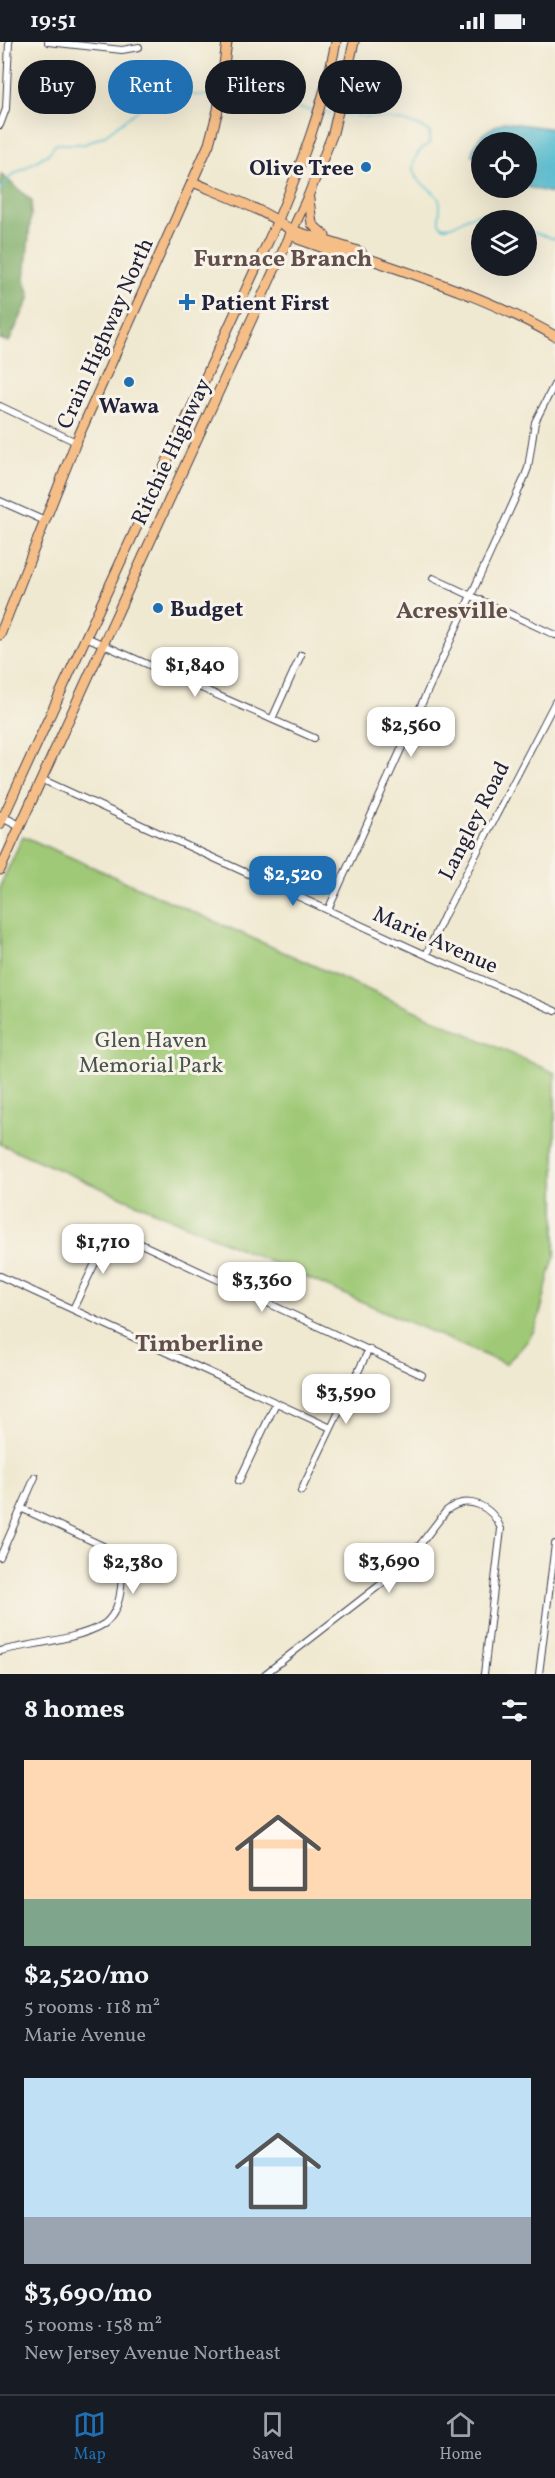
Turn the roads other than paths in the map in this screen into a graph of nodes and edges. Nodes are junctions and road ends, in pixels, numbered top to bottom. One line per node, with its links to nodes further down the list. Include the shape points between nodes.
1 (9, 42): 8 (street, via 6,109)
2 (48, 42): 6 (street)
3 (227, 42): 9 (main road, Crain Highway North, via 218,110)
4 (336, 42): 11 (main road, Ritchie Highway, via 318,117)
5 (354, 42): 10 (main road, Ritchie Highway, via 338,114)
6 (92, 44): 7 (street, via 123,50)
7 (139, 47)
8 (0, 125)
9 (193, 182): 11 (main road); 18 (main road, Crain Highway North)
10 (309, 194): 12 (main road, Ritchie Highway); 13 (main road, via 310,219 315,229)
11 (278, 220): 12 (main road); 25 (main road, Ritchie Highway)
12 (292, 230): 13 (main road); 14 (main road, via 298,239 358,260); 26 (main road, Ritchie Highway)
13 (348, 248): 14 (main road, via 361,252)
14 (363, 257): 15 (main road, via 471,295)
15 (555, 336)
16 (555, 383): 22 (street, via 535,422 523,482)
17 (0, 406): 18 (street)
18 (76, 442): 20 (main road, Crain Highway North)
19 (0, 501): 20 (street)
20 (45, 521): 23 (main road, Crain Highway North)
21 (433, 578): 22 (street)
22 (471, 596): 24 (street); 35 (street)
23 (0, 635)
24 (555, 635)
25 (86, 637): 26 (street); 32 (main road, Ritchie Highway)
26 (103, 645): 29 (street); 31 (main road, Ritchie Highway)
27 (301, 655): 29 (street)
28 (555, 702): 36 (street, Langley Road)
29 (272, 719): 30 (street)
30 (314, 738)
31 (41, 779): 33 (main road, Ritchie Highway); 35 (street, Marie Avenue)
32 (1, 820): 33 (street)
33 (20, 826): 34 (main road, Ritchie Highway)
34 (0, 870)
35 (328, 910): 36 (street, Marie Avenue)
36 (426, 956): 37 (street, Marie Avenue)
37 (555, 1011)
38 (0, 1276): 39 (street)
39 (73, 1309): 40 (street, via 111,1230); 42 (street)
40 (369, 1349): 41 (street); 43 (street)
41 (422, 1375)
42 (276, 1403): 43 (street); 45 (street)
43 (331, 1428): 46 (street)
44 (35, 1477): 47 (street)
45 (238, 1481)
46 (301, 1491)
47 (22, 1509): 49 (street); 50 (street, via 103,1546 113,1555 122,1582 120,1596 106,1623 88,1631)
48 (555, 1544): 53 (street)
49 (0, 1557)
50 (0, 1651)
51 (265, 1674): 52 (street, via 403,1567 453,1505 469,1502 494,1514 501,1529)
52 (484, 1674)
53 (539, 1674)

